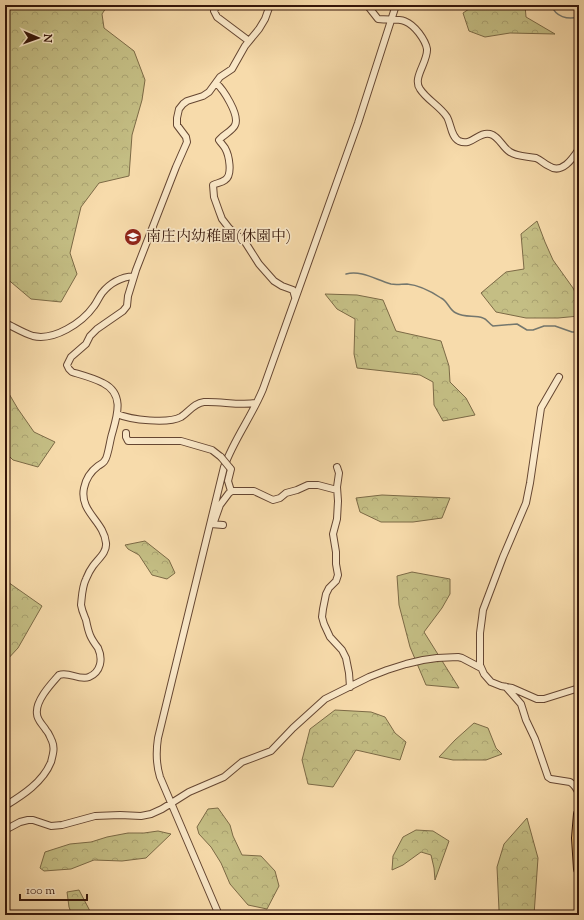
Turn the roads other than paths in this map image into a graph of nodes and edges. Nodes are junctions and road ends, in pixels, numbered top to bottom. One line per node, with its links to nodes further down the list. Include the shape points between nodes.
1 (217, 5): 6 (street, via 214,11 216,15)
2 (270, 5): 6 (street, via 265,19)
3 (366, 5): 5 (street, via 378,19)
4 (396, 5): 5 (street)
5 (391, 19): 8 (street, via 411,24 426,44 427,54 418,77 418,88 444,113 455,138 465,142 489,133 512,153 538,159 553,168 560,168 571,161); 10 (street, via 358,123)
6 (249, 41): 7 (street, via 232,69)
7 (216, 83): 9 (street, via 209,92 187,101 179,109 177,125 187,142); 10 (street, via 230,102 236,122 219,140 225,148 230,169 228,178 213,186 218,211 264,270 278,284 292,290)
8 (579, 149)
9 (134, 276): 11 (street, via 117,280 77,322 58,334 32,336); 14 (street, via 124,310 94,332 67,365 72,372 104,383 113,390 118,400)
10 (295, 297): 13 (street)
11 (5, 323)
12 (559, 377): 21 (street, via 541,408 526,504 483,610 480,633)
13 (256, 403): 14 (street, via 203,402 182,416 161,421); 19 (street, via 226,459)
14 (117, 414): 27 (street, via 106,460 88,477 83,494 86,507 101,528 106,544 104,553 85,580 81,608 100,653 99,669 88,678 59,675 45,692 37,715 52,742 53,756 38,782)
15 (126, 433): 18 (street, bridge, via 128,441 181,441 212,450 230,468 228,480)
16 (337, 467): 17 (street)
17 (337, 490): 18 (street, via 308,485 273,500 251,490); 22 (street, via 337,519 333,534 338,575 336,581 328,588 322,616 330,637 346,658)
18 (231, 491): 19 (street, via 220,505)
19 (211, 524): 20 (street); 26 (street, via 157,742 158,772)
20 (224, 525)
21 (481, 668): 22 (street, via 458,657 422,660 387,670); 23 (street, via 491,682)
22 (350, 687): 26 (street, via 322,701 271,751 242,762 224,777 195,788)
23 (506, 687): 24 (street, via 542,699); 25 (street, via 520,704 548,777 570,782)
24 (579, 688)
25 (579, 794)
26 (171, 803): 29 (street, via 146,815 95,816 51,826 28,820); 31 (street)
27 (5, 806)
28 (579, 814): 30 (highway)
29 (5, 830)
30 (579, 869)
31 (219, 915)

